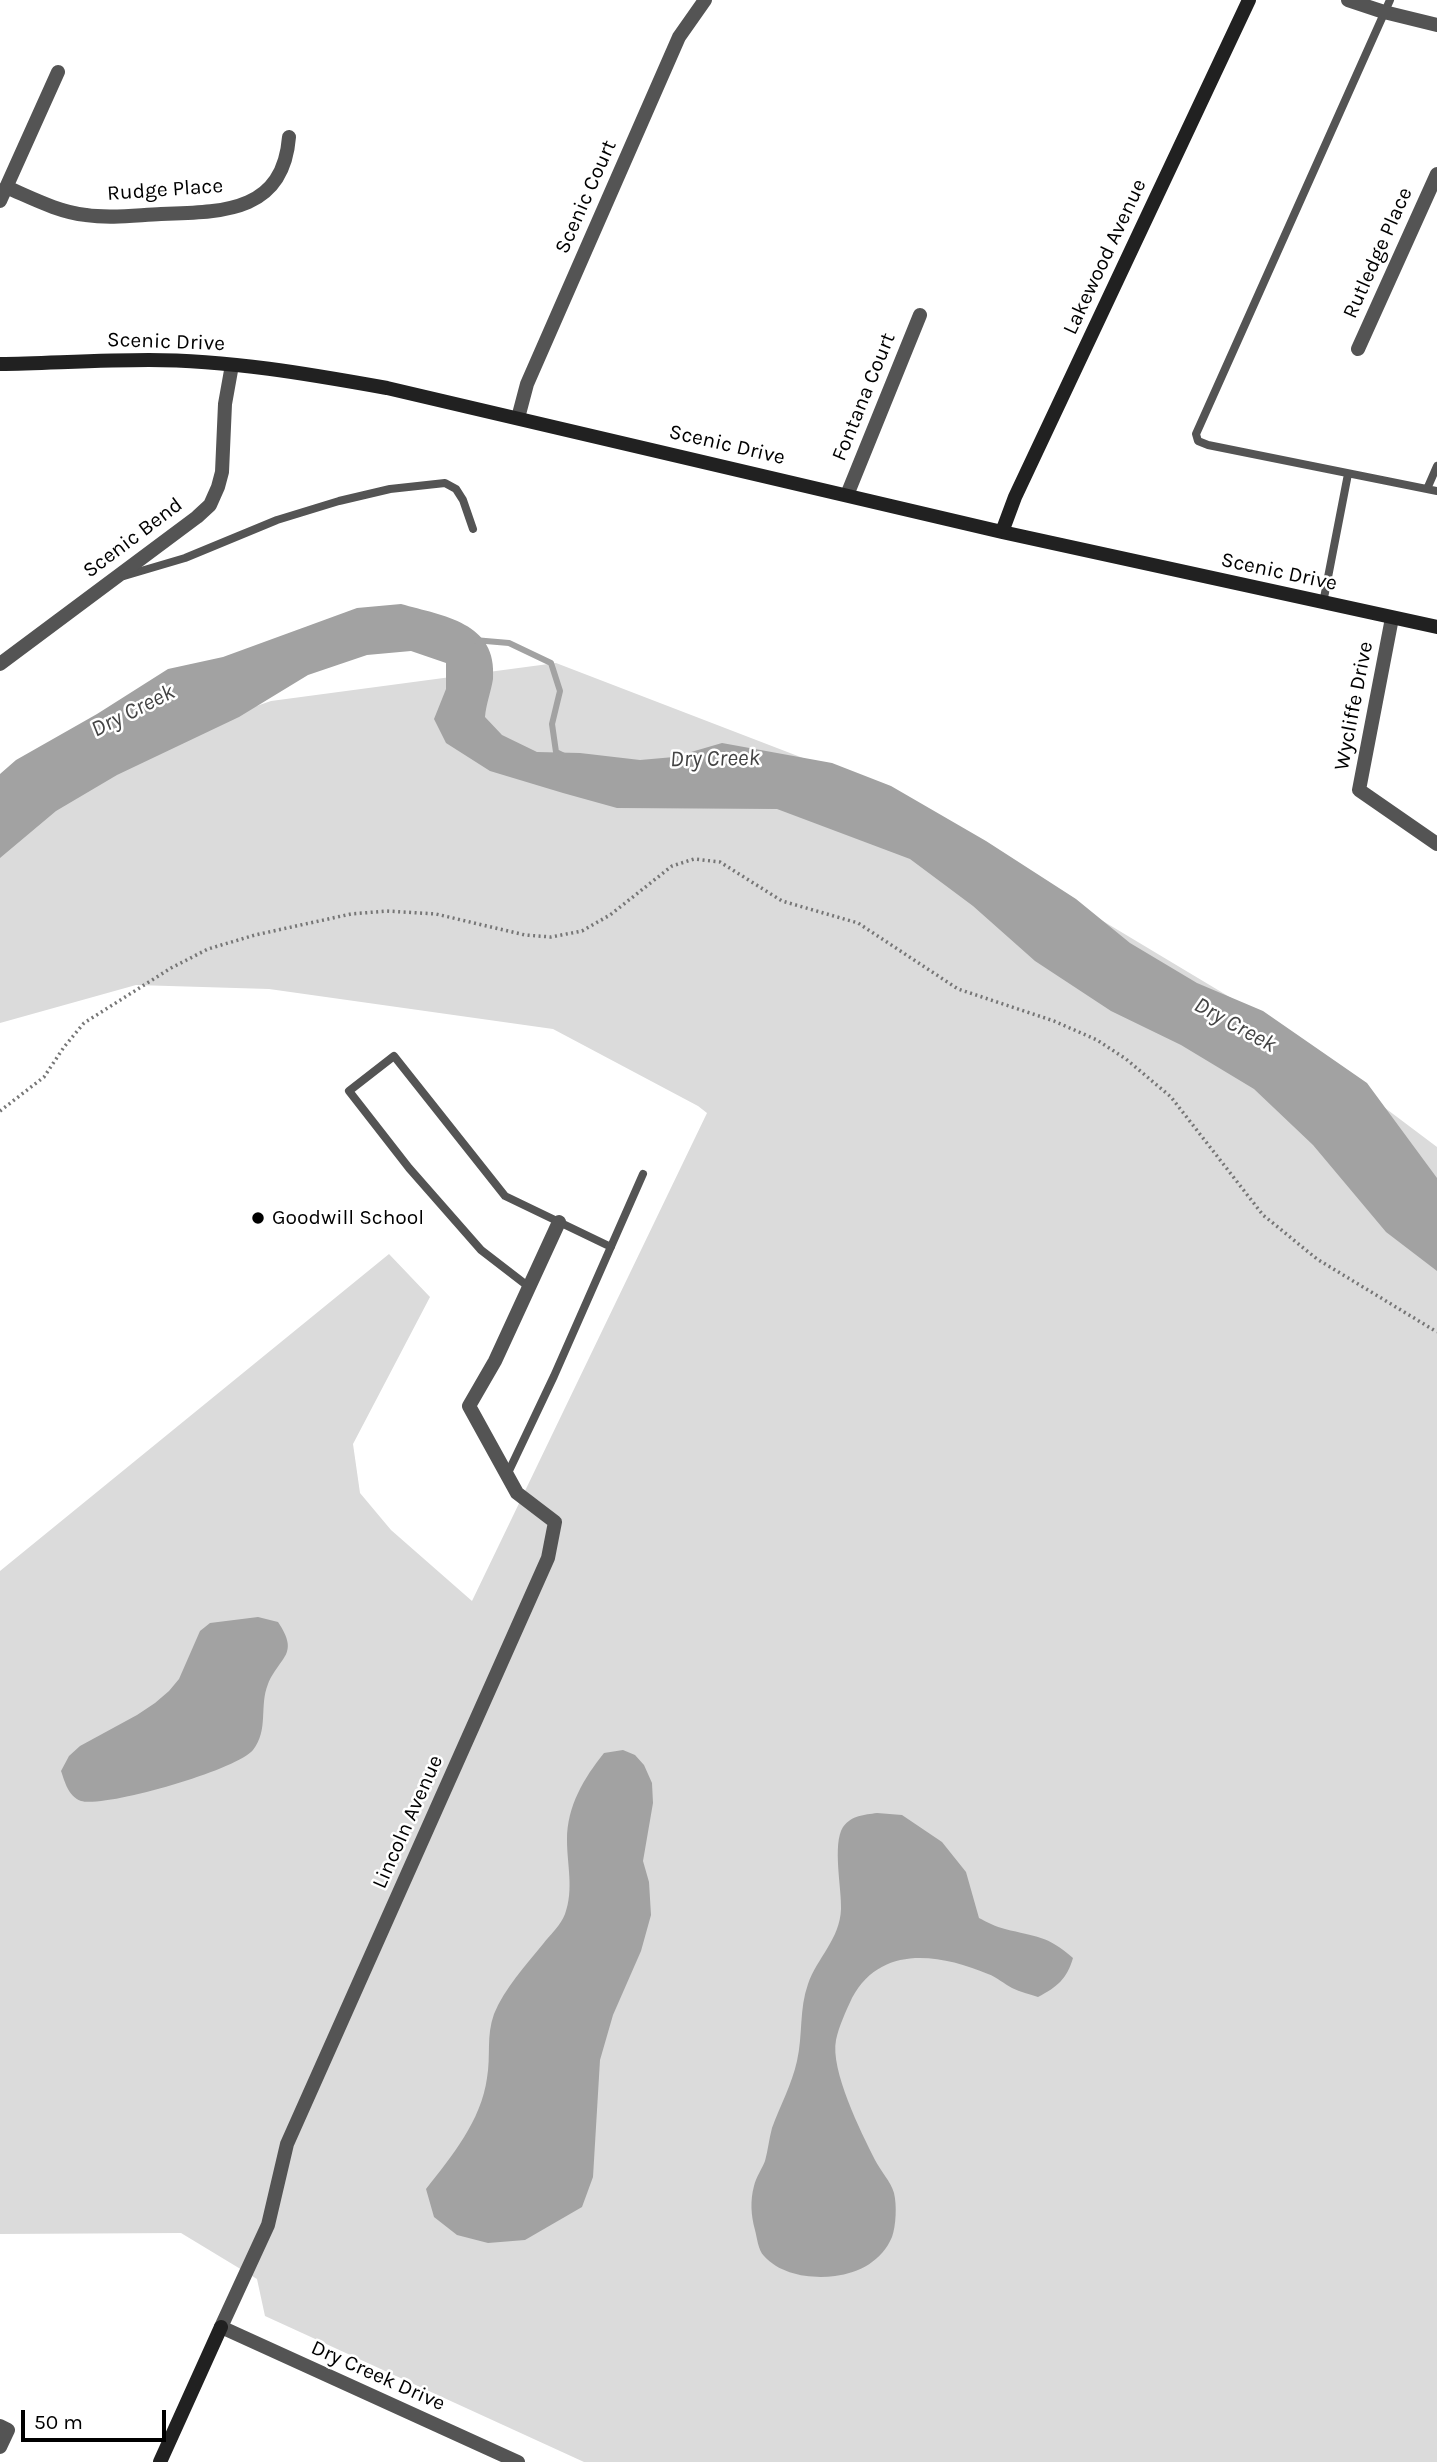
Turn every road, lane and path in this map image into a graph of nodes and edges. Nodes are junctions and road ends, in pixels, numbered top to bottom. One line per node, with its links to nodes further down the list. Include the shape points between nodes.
1 (705, 0): 14 (street, Scenic Court, via 679,37 527,384)
2 (1249, 0): 21 (main road, Lakewood Avenue)
3 (1348, 0): 4 (street)
4 (1387, 6): 5 (street); 16 (lane, via 1196,434 1208,445)
5 (1437, 25)
6 (58, 72): 9 (street)
7 (289, 137): 9 (street, Rudge Place, via 288,157 278,179 262,195 216,212 86,215)
8 (1437, 174): 11 (street, Rutledge Place)
9 (3, 194)
10 (920, 315): 19 (street, Fontana Court)
11 (1358, 349)
12 (0, 364): 13 (main road, Scenic Drive, via 150,360)
13 (232, 365): 14 (main road, Scenic Drive, via 387,388); 22 (street, Scenic Bend, via 222,472 210,505)
14 (518, 418): 19 (main road, Scenic Drive)
15 (1437, 466): 17 (lane)
16 (1348, 474): 17 (lane); 23 (lane)
17 (1427, 489): 18 (lane)
18 (1437, 491)
19 (847, 495): 21 (main road, Scenic Drive)
20 (473, 528): 22 (lane, via 456,489 444,483 390,489 277,520 185,558)
21 (1002, 532): 23 (main road, Scenic Drive)
22 (111, 580): 26 (street, Scenic Bend)
23 (1323, 603): 24 (main road, Scenic Drive)
24 (1392, 618): 25 (main road, Scenic Drive); 27 (street, Wycliffe Drive, via 1359,790)
25 (1437, 627)
26 (0, 664)
27 (1437, 845)
28 (0, 1111): 33 (path, via 44,1077 84,1023 208,948 327,919 387,911 436,915 551,937 582,931 610,915 672,866 694,859 720,862 782,901 858,923 958,989 1054,1021 1126,1059 1171,1097 1263,1215 1317,1259)
29 (643, 1174): 31 (lane)
30 (559, 1222): 31 (lane); 32 (street, Lincoln Avenue); 32 (lane, via 505,1196 394,1056 349,1091 481,1250)
31 (611, 1247): 34 (lane)
32 (528, 1287): 34 (street, Lincoln Avenue, via 469,1406)
33 (1437, 1332)
34 (507, 1475): 35 (street, Lincoln Avenue, via 517,1493 555,1522 548,1558 287,2144 268,2225)
35 (221, 2328): 38 (main road, Lincoln Avenue); 39 (street, Dry Creek Drive)
36 (0, 2426): 37 (street, via 8,2430)
37 (0, 2448)
38 (160, 2462)
39 (517, 2462)

